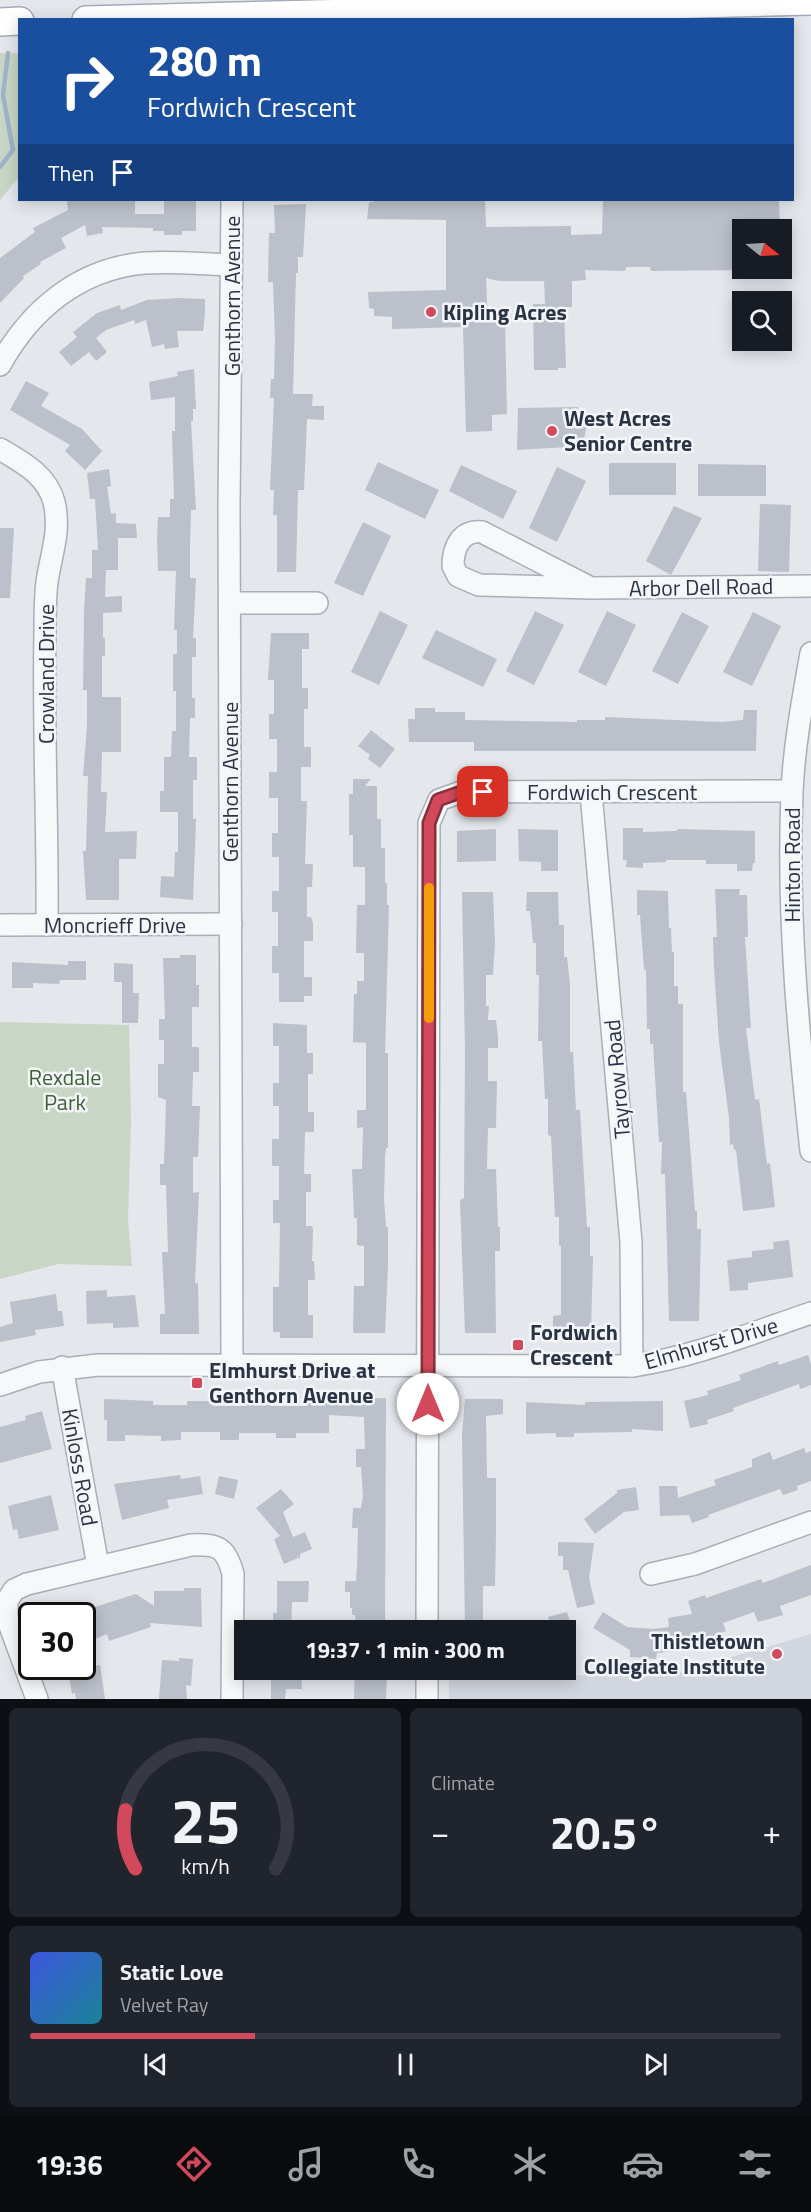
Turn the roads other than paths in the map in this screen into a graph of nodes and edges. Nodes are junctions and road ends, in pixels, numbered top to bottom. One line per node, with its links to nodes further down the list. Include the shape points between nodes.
1 (811, 1): 2 (main road)
2 (410, 6): 3 (main road)
3 (233, 18)
4 (18, 21): 5 (main road)
5 (0, 22)
6 (232, 201): 7 (street, Genthorn Avenue)
7 (231, 265): 8 (street, via 144,263 94,276 49,302 25,325); 12 (street, Genthorn Avenue)
8 (0, 365)
9 (0, 449): 20 (street, Crowland Drive, via 26,464 43,480 53,498 57,518 47,583 45,632)
10 (811, 586): 11 (street, Arbor Dell Road)
11 (591, 588): 11 (street, Arbor Dell Road, via 479,585 458,576 453,566 456,548 462,537 472,531 482,532)
12 (230, 603): 13 (street); 18 (street, Genthorn Avenue)
13 (317, 603)
14 (811, 653): 15 (street, Hinton Road)
15 (805, 727): 16 (street, Hinton Road)
16 (792, 791): 17 (street, Fordwich Crescent); 21 (street, Hinton Road, via 795,1005)
17 (591, 793): 23 (street, Fordwich Crescent, via 461,792 438,800 432,812); 25 (street, Tayrow Road, via 631,1242)
18 (231, 924): 20 (street, Moncrieff Drive); 24 (street, Genthorn Avenue)
19 (0, 925): 20 (street, Moncrieff Drive)
20 (47, 925)
21 (811, 1151)
22 (811, 1313): 25 (street, Elmhurst Drive, via 705,1349)
23 (428, 1364): 24 (street, Elmhurst Drive); 25 (street, Elmhurst Drive); 31 (street, Fordwich Crescent)
24 (232, 1365): 26 (street, Elmhurst Drive)
25 (632, 1366)
26 (62, 1368): 27 (street, Elmhurst Drive); 29 (street, Kinloss Road)
27 (0, 1385)
28 (811, 1522): 30 (street, via 695,1564)
29 (98, 1566): 33 (street, via 27,1584 14,1590 7,1601 7,1617); 34 (street, via 191,1545 222,1549 229,1557 233,1574)
30 (651, 1574)
31 (427, 1620)
32 (427, 1680): 35 (street)
33 (37, 1699)
34 (232, 1699)
35 (427, 1699)

